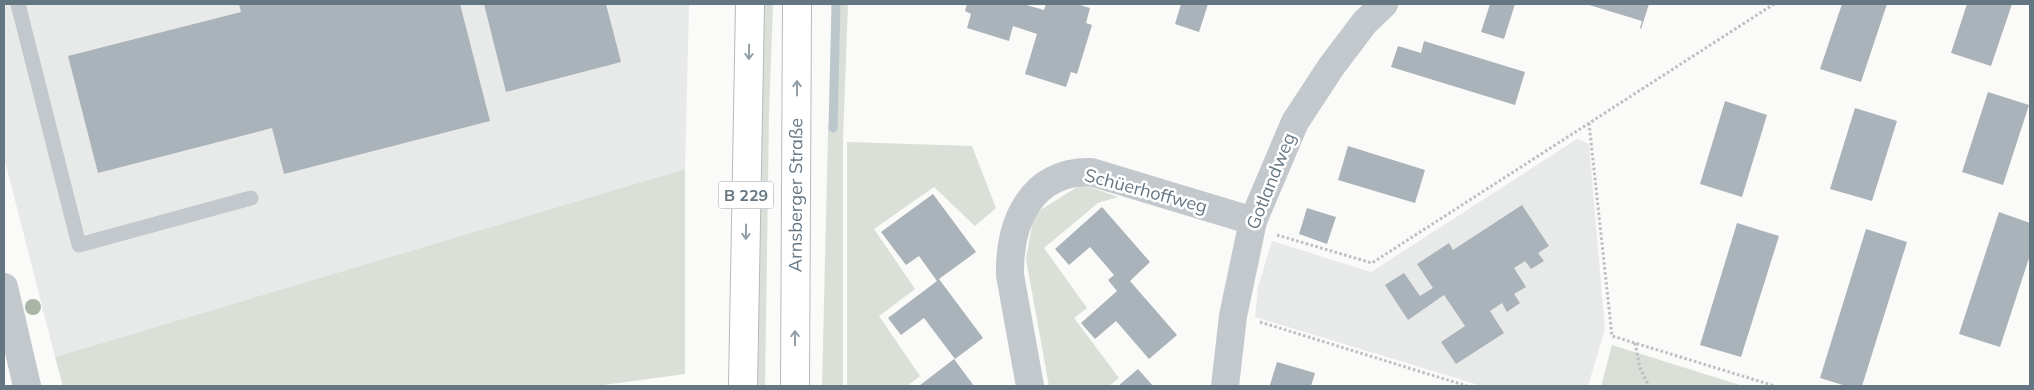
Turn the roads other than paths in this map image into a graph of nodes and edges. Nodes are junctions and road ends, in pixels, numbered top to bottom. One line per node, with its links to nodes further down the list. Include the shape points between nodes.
1 (18, 4): 5 (lane, via 79,245)
2 (750, 4): 9 (main road, B 229, one-way to 9)
3 (798, 4): 10 (main road, Arnsberger Straße / B 229, one-way to 3)
4 (1384, 4): 6 (street, Gotlandweg, via 1365,22 1331,67 1295,122)
5 (251, 198)
6 (1253, 221): 11 (street, Schüerhoffweg, via 1092,172 1064,175 1040,189 1020,215 1010,258 1010,275); 12 (street, Gotlandweg, via 1233,316)
7 (4, 287): 8 (street)
8 (27, 386)
9 (743, 386)
10 (796, 386)
11 (1030, 386)
12 (1225, 386)

